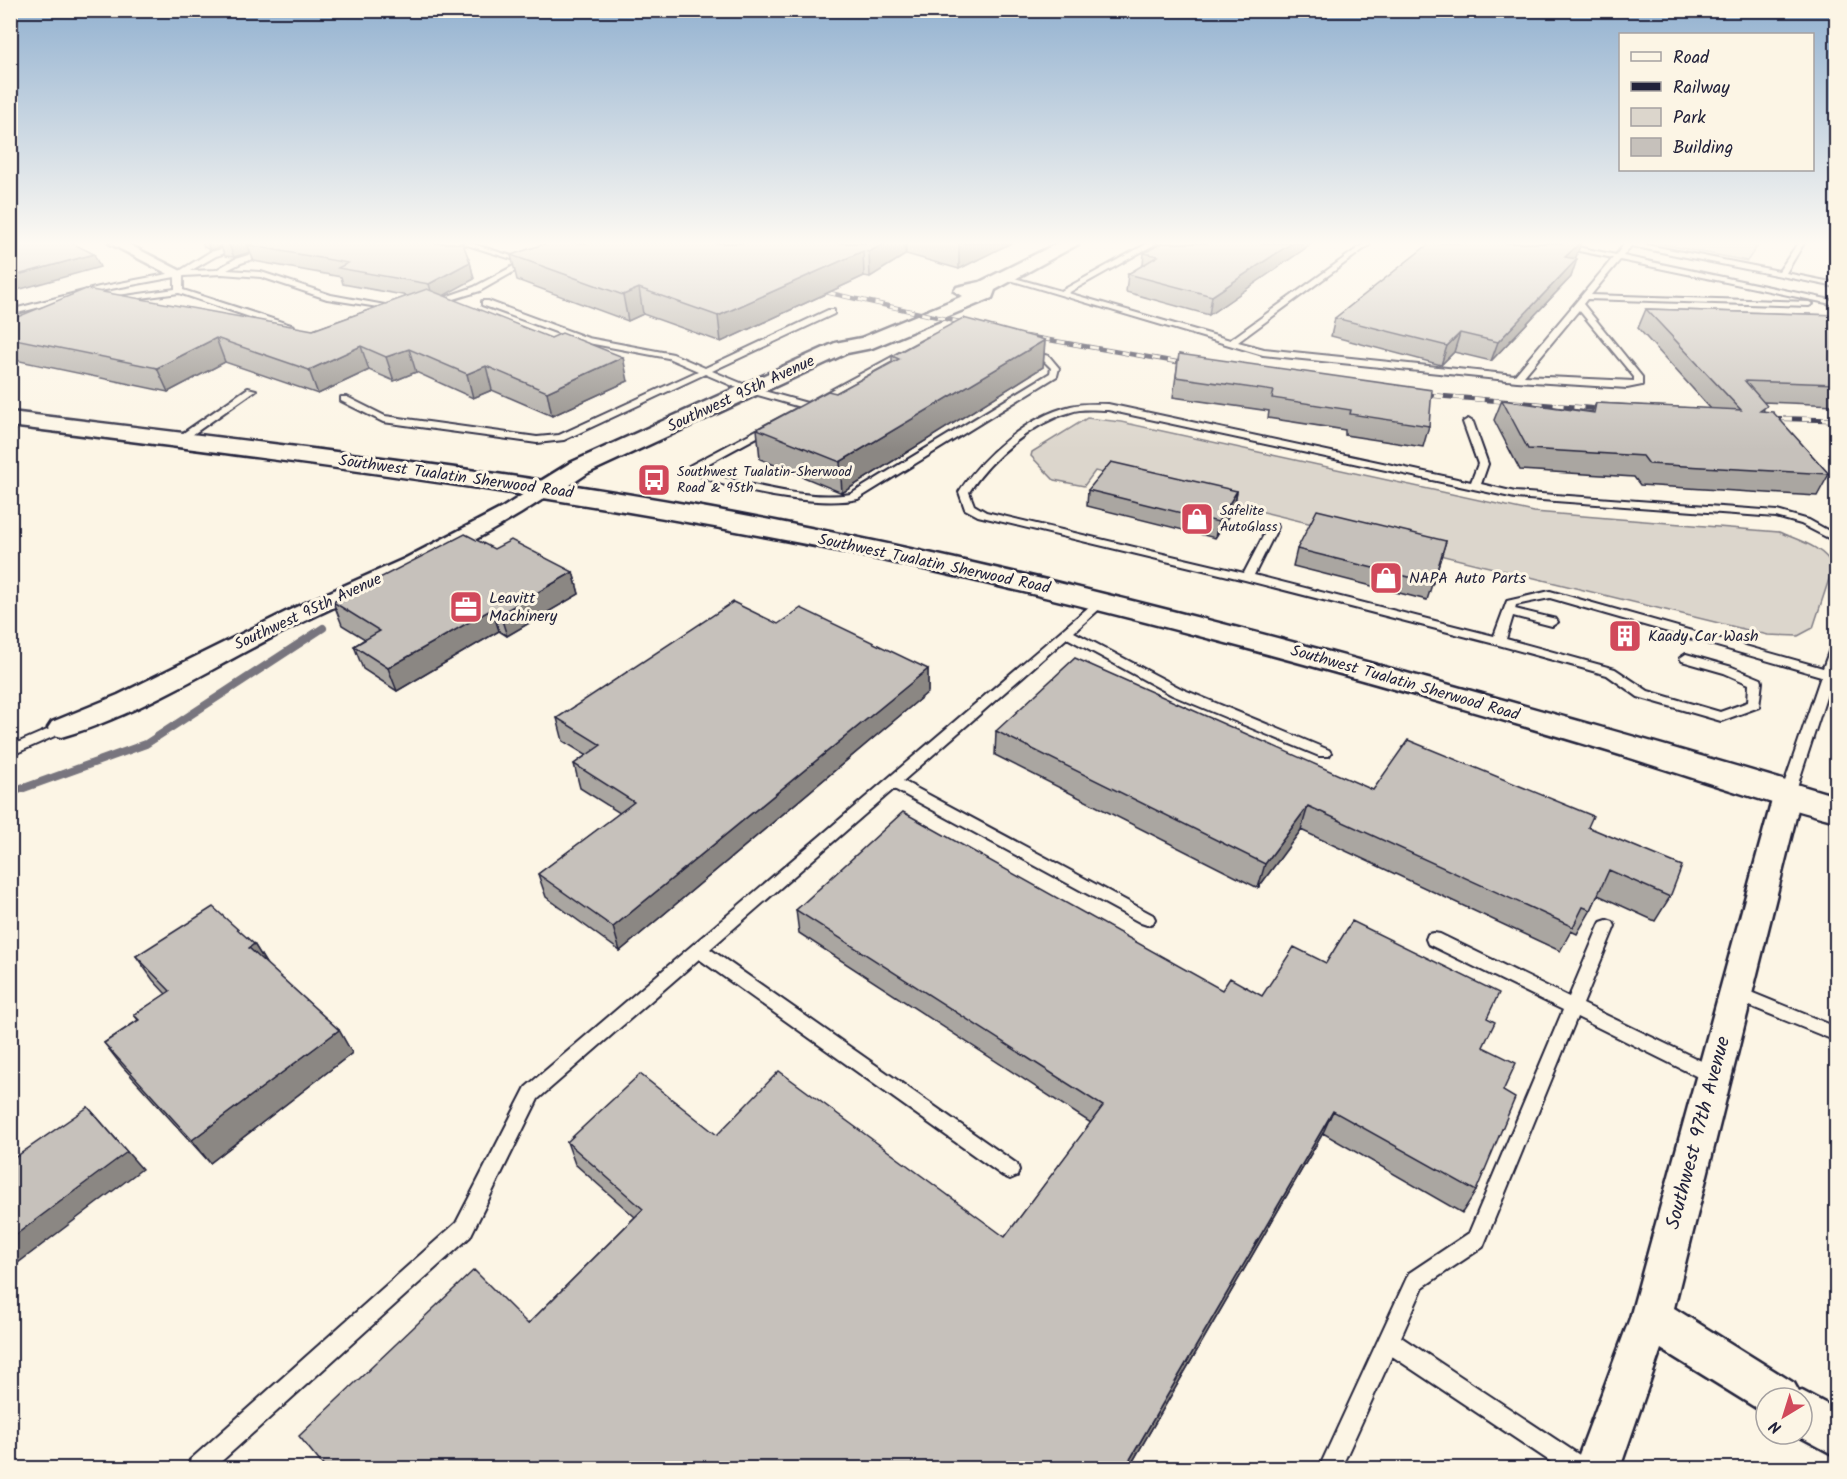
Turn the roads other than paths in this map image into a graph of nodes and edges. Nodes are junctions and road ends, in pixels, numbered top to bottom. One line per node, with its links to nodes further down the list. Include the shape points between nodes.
1 (242, 312): 9 (lane)
2 (509, 312): 11 (lane, via 586,340 670,356)
3 (831, 312): 11 (lane)
4 (945, 312): 14 (main road, Southwest 95th Avenue, via 865,344 842,347)
5 (1124, 312): 10 (lane)
6 (1274, 312): 10 (lane)
7 (1573, 312): 12 (lane)
8 (1585, 312): 12 (lane, via 1639,383)
9 (296, 330)
10 (1231, 343): 12 (lane, via 1263,352)
11 (704, 371): 14 (lane); 15 (lane, via 561,438 537,440 383,419)
12 (1517, 378)
13 (251, 390): 19 (lane)
14 (750, 390): 16 (lane); 21 (main road, Southwest 95th Avenue, via 579,468)
15 (344, 399)
16 (808, 406): 16 (lane, via 946,336 1046,358 1054,368 1054,374 854,497 809,498 707,477 693,468)
17 (10, 419): 19 (main road, Southwest Tualatin Sherwood Road)
18 (1468, 422): 20 (lane, via 1483,464)
19 (179, 440): 21 (main road, Southwest Tualatin Sherwood Road)
20 (1475, 486): 23 (lane, via 1515,495 1777,514 1805,522); 24 (lane, via 1094,407 1067,410 1037,425 988,462 964,492 969,507 982,514)
21 (545, 489): 25 (main road, Southwest Tualatin Sherwood Road, via 824,539); 35 (street, Southwest 95th Avenue, via 510,513 412,564 302,613 127,701)
22 (1273, 527): 24 (lane)
23 (1836, 539)
24 (1246, 577): 29 (lane)
25 (1101, 602): 28 (lane); 39 (main road, Southwest Tualatin Sherwood Road, via 1378,674)
26 (1509, 611): 27 (lane); 29 (lane); 30 (lane, via 1511,603 1550,594)
27 (1552, 622)
28 (1066, 632): 37 (lane, via 1177,692); 38 (lane)
29 (1498, 641): 33 (lane, via 1611,672 1643,694 1721,717 1754,704 1756,682)
30 (1719, 643): 33 (lane); 34 (lane)
31 (1836, 649): 34 (lane)
32 (1686, 658): 33 (lane)
33 (1717, 667)
34 (1832, 675): 39 (lane)
35 (60, 728): 36 (lane)
36 (10, 752)
37 (1324, 753)
38 (892, 782): 41 (lane); 44 (lane)
39 (1788, 793): 40 (main road, Southwest Tualatin Sherwood Road); 45 (street, Southwest 97th Avenue)
40 (1836, 809)
41 (1147, 919)
42 (1607, 926): 46 (lane)
43 (1434, 939): 46 (lane)
44 (698, 950): 49 (lane); 55 (lane, via 532,1093 463,1230)
45 (1736, 993): 47 (lane); 48 (street, Southwest 97th Avenue)
46 (1574, 1007): 48 (lane); 51 (lane, via 1476,1240 1416,1280)
47 (1836, 1034)
48 (1714, 1076): 50 (street, Southwest 97th Avenue)
49 (1010, 1170)
50 (1651, 1318): 52 (street); 58 (street, Southwest 97th Avenue)
51 (1388, 1341): 56 (lane); 57 (lane)
52 (1760, 1386)
53 (1814, 1420): 54 (street)
54 (1836, 1434)
55 (198, 1468)
56 (1330, 1468)
57 (1579, 1468)
58 (1597, 1468)

